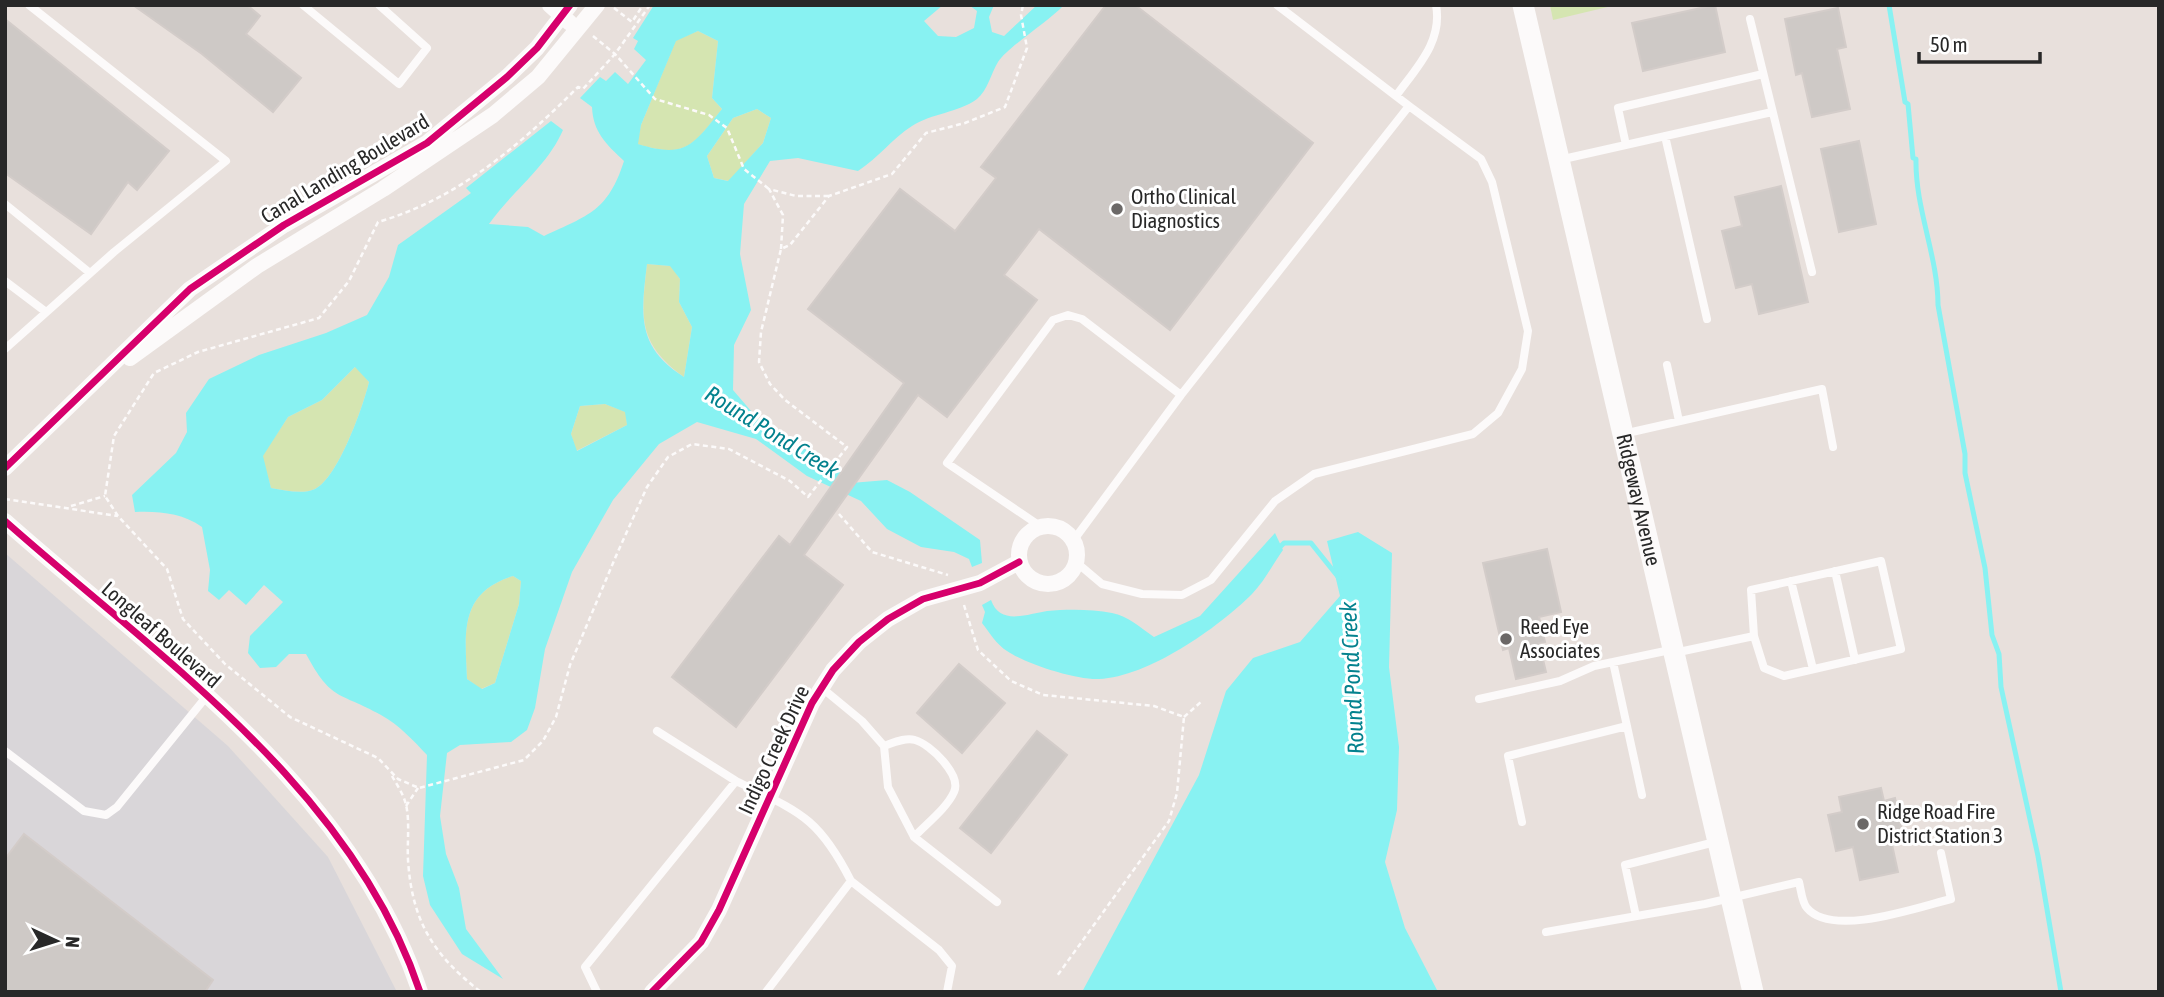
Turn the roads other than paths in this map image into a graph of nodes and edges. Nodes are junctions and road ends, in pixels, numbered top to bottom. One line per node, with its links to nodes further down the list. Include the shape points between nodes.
1 (29, 5): 20 (lane, via 226,162)
2 (303, 5): 3 (lane, via 399,84 427,48)
3 (379, 5)
4 (597, 5): 10 (street, Canal Landing Boulevard)
5 (1277, 5): 12 (lane)
6 (1436, 5): 12 (lane, via 1439,19 1431,47)
7 (1523, 5): 17 (main road, Ridgeway Avenue)
8 (561, 9): 10 (street); 26 (street, Canal Landing Boulevard, via 508,77 427,143 284,225 190,289)
9 (1750, 19): 11 (lane)
10 (578, 29): 26 (street, Canal Landing Boulevard, via 538,77 493,115 257,266)
11 (1763, 74): 14 (lane); 16 (lane, via 1618,108)
12 (1396, 96): 13 (lane)
13 (1409, 106): 27 (lane); 36 (lane, via 1481,159 1492,182 1528,331 1522,369 1498,413 1473,434 1314,474 1275,501 1211,580 1182,595 1142,594 1101,584)
14 (1772, 112): 15 (lane); 19 (lane)
15 (1665, 136): 16 (lane); 23 (lane)
16 (1626, 145): 17 (lane)
17 (1559, 160): 29 (main road, Ridgeway Avenue)
18 (5, 204): 20 (lane)
19 (1812, 272)
20 (90, 273): 22 (lane)
21 (5, 281): 22 (lane)
22 (46, 312): 24 (lane)
23 (1707, 319)
24 (5, 349)
25 (1667, 365): 28 (lane)
26 (93, 382): 31 (street, Canal Landing Boulevard)
27 (1181, 395): 33 (lane, via 1082,319 1068,315 1053,320 947,463); 34 (lane)
28 (1679, 421): 29 (lane); 30 (lane, via 1822,389)
29 (1623, 433): 40 (main road, Ridgeway Avenue)
30 (1833, 447)
31 (5, 468)
32 (5, 522): 45 (street, Longleaf Boulevard)
33 (1040, 526): 34 (street, via 1058,527); 35 (street, via 1023,538)
34 (1073, 541): 36 (street)
35 (1019, 562): 36 (street, via 1029,579 1049,585 1065,579); 44 (street, Indigo Creek Drive, via 980,583 923,598 888,619 859,642)
36 (1076, 562)
37 (1835, 571): 38 (lane); 41 (lane); 41 (lane, via 1881,561 1899,637 1901,649)
38 (1791, 581): 39 (lane, via 1751,590); 43 (lane)
39 (1754, 636): 40 (lane); 43 (lane, via 1764,668 1784,676)
40 (1674, 651): 42 (lane); 56 (main road, Ridgeway Avenue)
41 (1855, 660): 43 (lane)
42 (1613, 662): 46 (lane, via 1560,681); 47 (lane)
43 (1813, 670)
44 (822, 688): 49 (lane, via 862,720); 53 (street, Indigo Creek Drive)
45 (206, 697): 50 (lane, via 106,815 84,811); 63 (street, Longleaf Boulevard, via 276,762 329,825 377,897)
46 (1479, 699)
47 (1627, 726): 52 (lane); 54 (lane, via 1508,756)
48 (657, 730): 51 (lane)
49 (884, 746): 55 (lane, via 888,787); 55 (lane, via 916,740 949,766 956,779 955,792)
50 (5, 751)
51 (736, 781): 53 (lane); 64 (lane, via 586,967)
52 (1642, 795)
53 (769, 798): 58 (lane, via 810,820 832,845); 65 (street, Indigo Creek Drive, via 729,891 701,942)
54 (1522, 822)
55 (914, 837): 60 (lane)
56 (1718, 841): 59 (main road, Ridgeway Avenue); 61 (lane, via 1625,864)
57 (1941, 853): 59 (lane, via 1951,899 1863,920 1819,918 1805,907 1799,882)
58 (851, 881): 66 (lane); 67 (lane, via 939,950 952,966)
59 (1731, 897): 61 (lane); 68 (main road, Ridgeway Avenue)
60 (997, 902)
61 (1636, 916): 62 (lane)
62 (1546, 932)
63 (420, 992)
64 (597, 992)
65 (652, 992)
66 (766, 992)
67 (947, 992)
68 (1753, 992)

